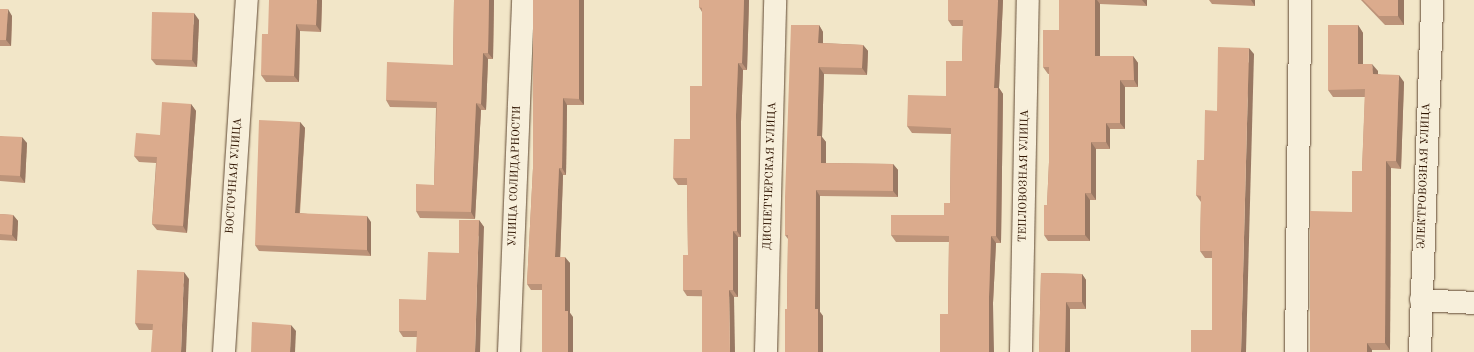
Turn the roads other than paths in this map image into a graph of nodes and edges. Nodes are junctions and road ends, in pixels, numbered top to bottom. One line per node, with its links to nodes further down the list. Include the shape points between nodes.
1 (247, 0): 9 (street, ВОСТОЧНАЯ УЛИЦА)
2 (522, 0): 10 (street, УЛИЦА СОЛИДАРНОСТИ)
3 (776, 0): 11 (street, ДИСПЕТЧЕРСКАЯ УЛИЦА)
4 (1028, 0): 12 (street, ТЕПЛОВОЗНАЯ УЛИЦА)
5 (1300, 0): 13 (street)
6 (1432, 0): 7 (street, ЭЛЕКТРОВОЗНАЯ УЛИЦА)
7 (1421, 300): 8 (street); 14 (street, ЭЛЕКТРОВОЗНАЯ УЛИЦА)
8 (1474, 303)
9 (224, 352)
10 (509, 352)
11 (766, 352)
12 (1021, 352)
13 (1296, 352)
14 (1420, 352)

